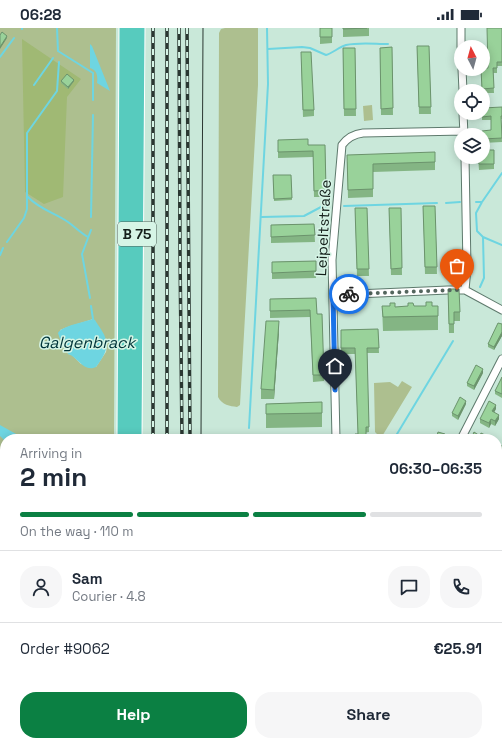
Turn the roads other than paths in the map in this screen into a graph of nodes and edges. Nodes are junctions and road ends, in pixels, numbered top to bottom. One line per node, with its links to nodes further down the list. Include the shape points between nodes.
1 (126, 28): 11 (highway, B 75)
2 (138, 28): 12 (highway, B 75)
3 (461, 28): 4 (street)
4 (462, 40)
5 (454, 133): 8 (street, Leipeltstraße, via 363,133 354,134 342,144 332,260)
6 (465, 164): 7 (street)
7 (465, 290): 8 (street); 9 (street)
8 (333, 295): 13 (street, Leipeltstraße)
9 (502, 310)
10 (502, 359): 14 (street)
11 (124, 434)
12 (135, 434)
13 (336, 434)
14 (464, 434)

